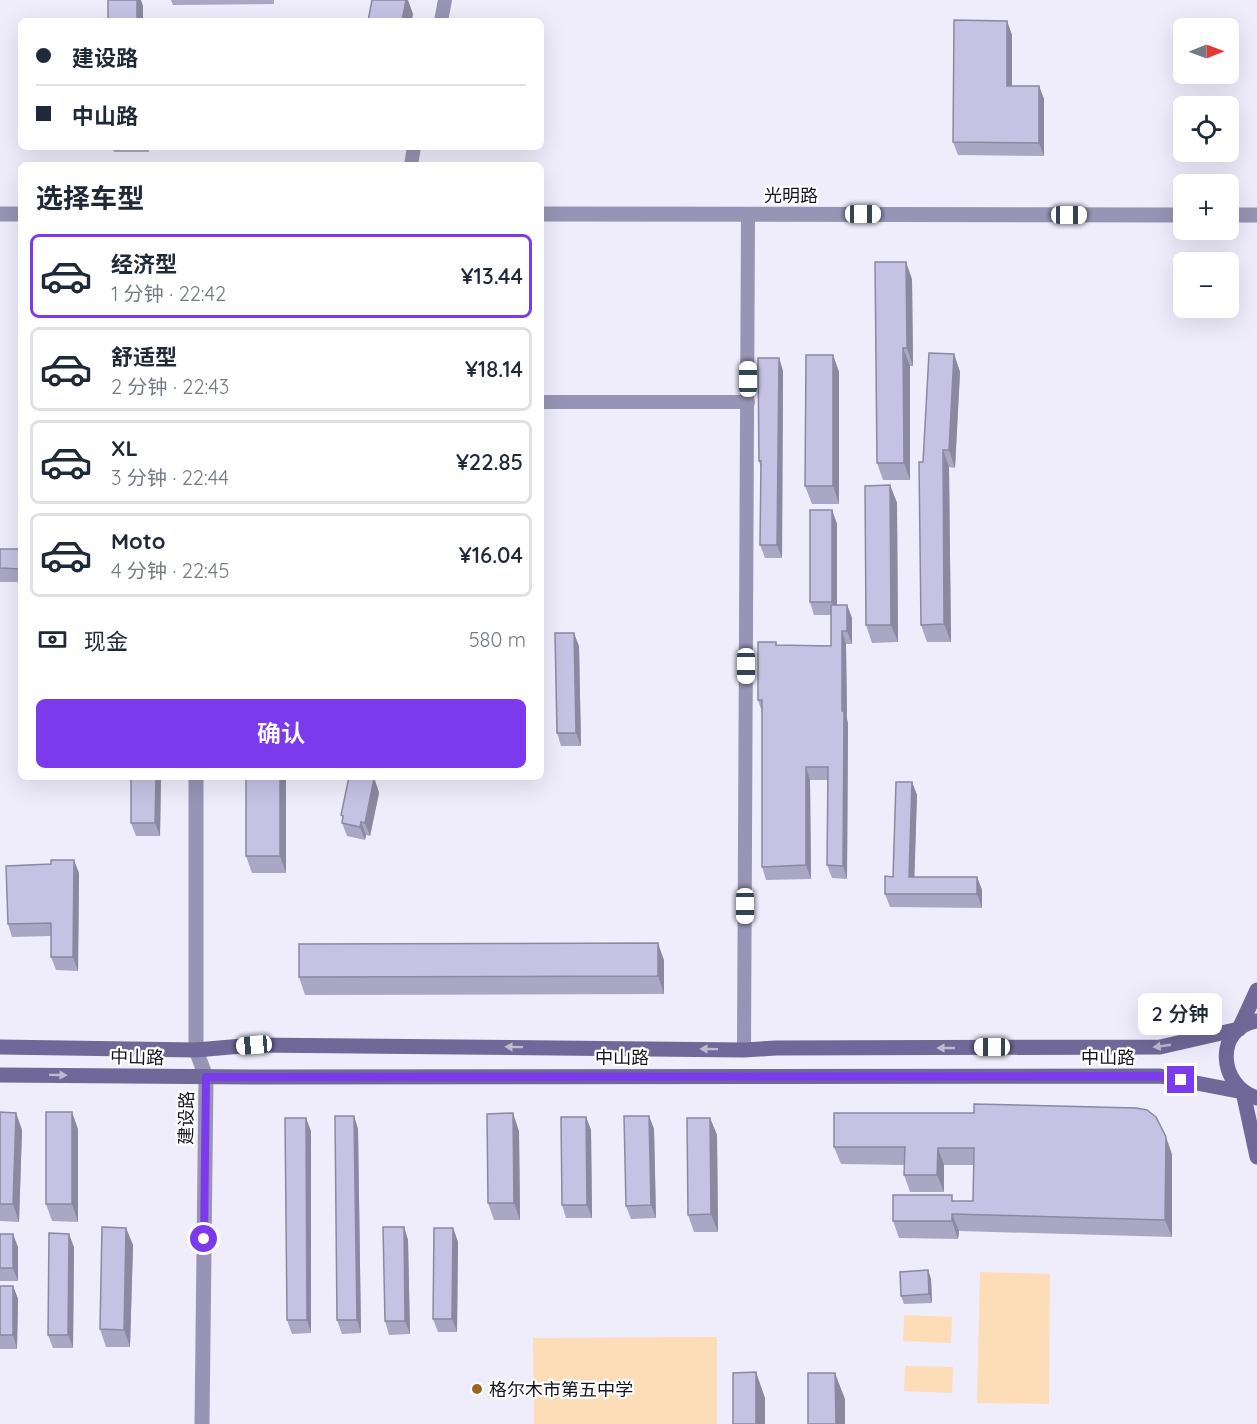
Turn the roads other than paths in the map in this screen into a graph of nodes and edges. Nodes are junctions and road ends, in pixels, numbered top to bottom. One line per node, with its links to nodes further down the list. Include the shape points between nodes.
1 (445, 0): 2 (street)
2 (442, 18)
3 (0, 214): 4 (street)
4 (18, 214)
5 (544, 214): 6 (street, 光明路)
6 (748, 214): 7 (street, 光明路); 11 (street)
7 (1173, 215)
8 (1239, 215): 9 (street)
9 (1257, 215)
10 (544, 402): 11 (street)
11 (748, 402): 18 (street)
12 (196, 780): 17 (street, 建设路)
13 (1257, 990): 15 (main road)
14 (1257, 1021): 15 (main road, 中山路)
15 (1239, 1029): 18 (main road, 中山路, one-way to 18, via 1160,1047); 21 (main road, via 1229,1044 1226,1060 1232,1081)
16 (0, 1047): 17 (main road, 中山路)
17 (196, 1050): 18 (main road, 中山路, one-way to 17, via 254,1045); 20 (street, 建设路)
18 (744, 1050)
19 (0, 1075): 20 (main road, 中山路, one-way to 20)
20 (206, 1077): 21 (main road, 中山路, via 1160,1076); 23 (street, 建设路)
21 (1250, 1095): 22 (main road)
22 (1257, 1157)
23 (202, 1424)

